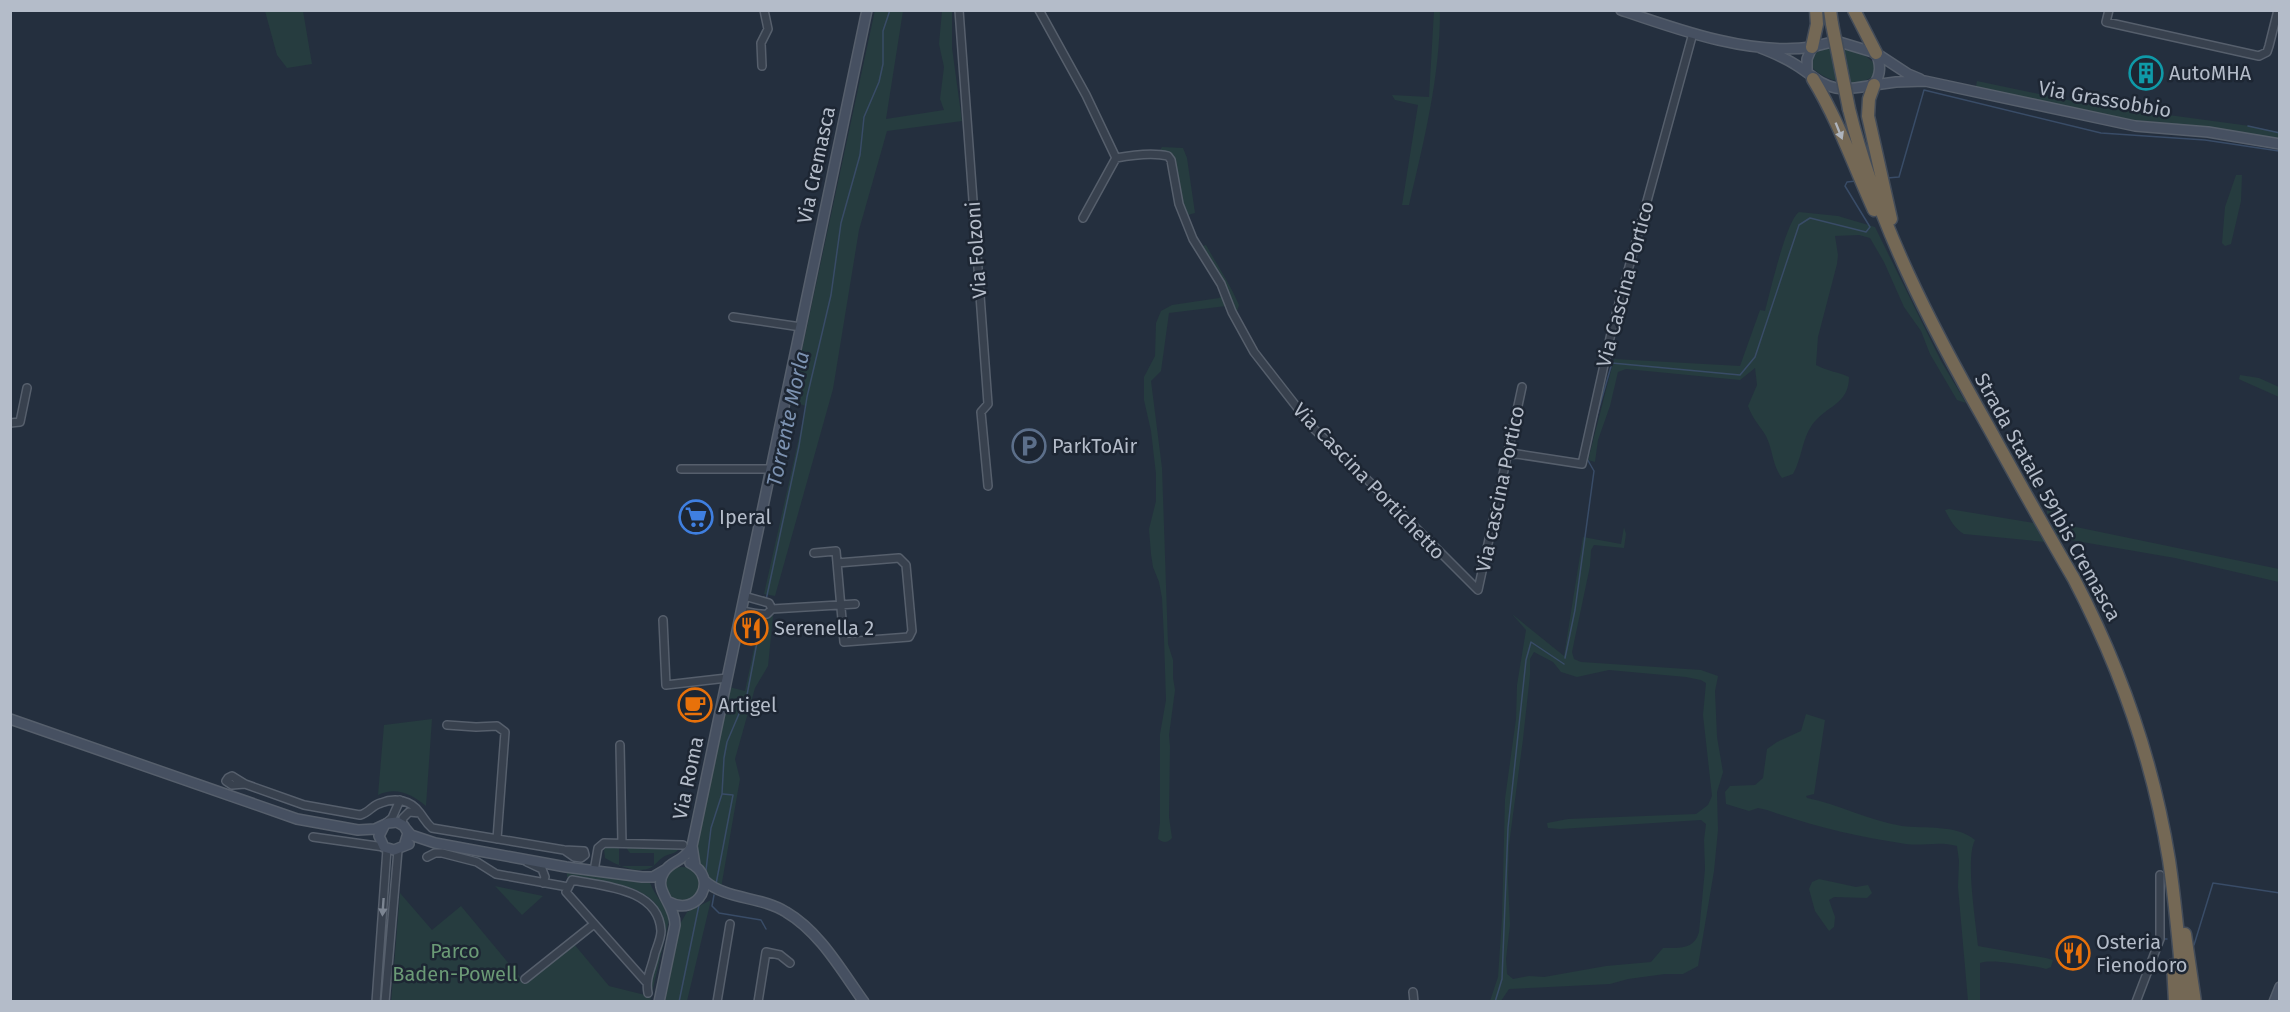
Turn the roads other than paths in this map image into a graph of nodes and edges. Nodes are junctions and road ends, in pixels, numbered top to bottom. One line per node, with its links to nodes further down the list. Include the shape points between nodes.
1 (764, 10): 17 (street, via 768,29 761,43)
2 (867, 10): 26 (street, Via Cremasca)
3 (959, 10): 33 (street, Via Folzoni, via 988,404 981,412)
4 (1039, 10): 22 (street)
5 (1621, 10): 13 (street)
6 (1816, 10): 15 (highway)
7 (1830, 10): 24 (highway, Strada Statale 591bis Cremasca, bridge, via 1850,109 1872,184)
8 (1854, 10): 12 (highway)
9 (1860, 10): 12 (street)
10 (2109, 10): 11 (street, via 2106,22 2259,56 2267,52)
11 (2277, 10)
12 (1863, 28): 16 (highway)
13 (1693, 33): 14 (street); 30 (street, Via Cascina Portico, via 1612,329 1582,464)
14 (1758, 47): 15 (street, Via Grassobbio); 18 (street, Via Grassobbio, via 1783,57)
15 (1812, 47): 16 (street, Via Grassobbio, via 1836,42); 18 (street, via 1807,59)
16 (1876, 53): 19 (street, Via Grassobbio); 20 (street, via 1880,72)
17 (762, 66)
18 (1810, 75): 20 (street, Via Grassobbio, via 1837,88); 24 (highway, one-way to 24, via 1830,106 1861,184)
19 (1925, 81): 20 (street, Via Grassobbio); 21 (street, Via Grassobbio, via 2135,126 2208,132)
20 (1874, 85): 24 (highway, via 1868,116)
21 (2280, 144)
22 (1116, 158): 23 (street); 36 (street, Via Cascina Portichetto, via 1168,156 1179,204 1193,239 1221,284 1254,352 1314,429)
23 (1083, 218)
24 (1902, 261): 74 (highway, Strada Statale 591bis Cremasca, via 1942,345 2074,579 2103,639 2146,757)
25 (733, 317): 26 (street)
26 (801, 327): 32 (street, Via Cremasca)
27 (1522, 387): 30 (street, Via cascina Portico)
28 (27, 388): 29 (street, via 20,422)
29 (10, 423)
30 (1507, 455): 36 (street, Via cascina Portico)
31 (681, 469): 32 (street)
32 (772, 469): 37 (street, Via Cremasca)
33 (988, 486)
34 (814, 553): 35 (street, via 836,551)
35 (837, 563): 39 (street); 39 (street, via 899,558 906,565 912,631 909,637 844,642)
36 (1478, 590)
37 (744, 596): 40 (street); 41 (street, Via Cremasca)
38 (855, 603): 39 (street)
39 (841, 604): 40 (street)
40 (766, 608): 41 (street)
41 (741, 611): 43 (street, Via Cremasca)
42 (663, 620): 43 (street, via 666,685)
43 (727, 680): 60 (street, Via Roma)
44 (10, 719): 54 (street, via 297,819)
45 (447, 725): 56 (street, via 497,726 505,732)
46 (620, 745): 58 (street)
47 (245, 784): 49 (street, via 304,805 360,815)
48 (400, 800): 49 (street); 50 (street); 51 (street); 52 (street)
49 (378, 803): 51 (street, via 389,809)
50 (420, 813): 52 (street, via 409,812); 56 (street, via 432,828)
51 (392, 818): 53 (street)
52 (403, 824): 53 (street); 57 (street, via 411,835); 61 (street, via 408,838)
53 (384, 825): 54 (street); 59 (street, via 380,832)
54 (358, 830): 59 (street)
55 (313, 837): 59 (street)
56 (497, 839): 62 (street)
57 (435, 843): 61 (street, via 412,842); 64 (street)
58 (622, 843): 60 (street); 68 (street, via 604,843 598,848)
59 (384, 845): 61 (street); 90 (street, one-way to 90)
60 (688, 846): 65 (street, Via Roma); 66 (street, Via Roma)
61 (401, 848): 91 (street)
62 (564, 850)
63 (427, 857): 73 (street, via 442,853 477,862 496,874)
64 (520, 857): 67 (street); 73 (street, via 542,869)
65 (679, 862): 66 (street); 69 (street, Via Roma)
66 (695, 865): 72 (street, Via Roma)
67 (566, 867): 68 (street); 73 (street, via 548,872)
68 (594, 870): 71 (street)
69 (665, 870): 71 (street, Via Roma, via 653,877); 75 (street)
70 (2160, 875): 97 (street, via 2160,939)
71 (642, 877): 75 (street)
72 (704, 880): 77 (street); 78 (street)
73 (544, 883): 76 (street)
74 (2172, 883): 98 (highway, via 2170,928); 99 (highway, Strada Statale 591bis Cremasca); 100 (highway, via 2183,922)
75 (660, 886): 79 (street)
76 (568, 887): 81 (street, via 567,892); 86 (street, via 572,880 638,895 653,909 661,931)
77 (725, 892): 78 (street); 95 (street, via 785,911 813,933)
78 (701, 897): 80 (street)
79 (669, 902): 80 (street); 83 (street)
80 (686, 906): 83 (street)
81 (594, 924): 85 (street); 86 (street)
82 (730, 924): 93 (street)
83 (675, 925): 92 (street)
84 (790, 963): 94 (street, via 780,955 766,952)
85 (525, 979)
86 (646, 982): 89 (street)
87 (2280, 987): 101 (street)
88 (1413, 992): 96 (street)
89 (648, 993)
90 (376, 1002)
91 (385, 1002)
92 (659, 1002)
93 (717, 1002)
94 (758, 1002)
95 (864, 1002)
96 (1414, 1002)
97 (2136, 1002)
98 (2175, 1002)
99 (2184, 1002)
100 (2195, 1002)
101 (2274, 1002)

